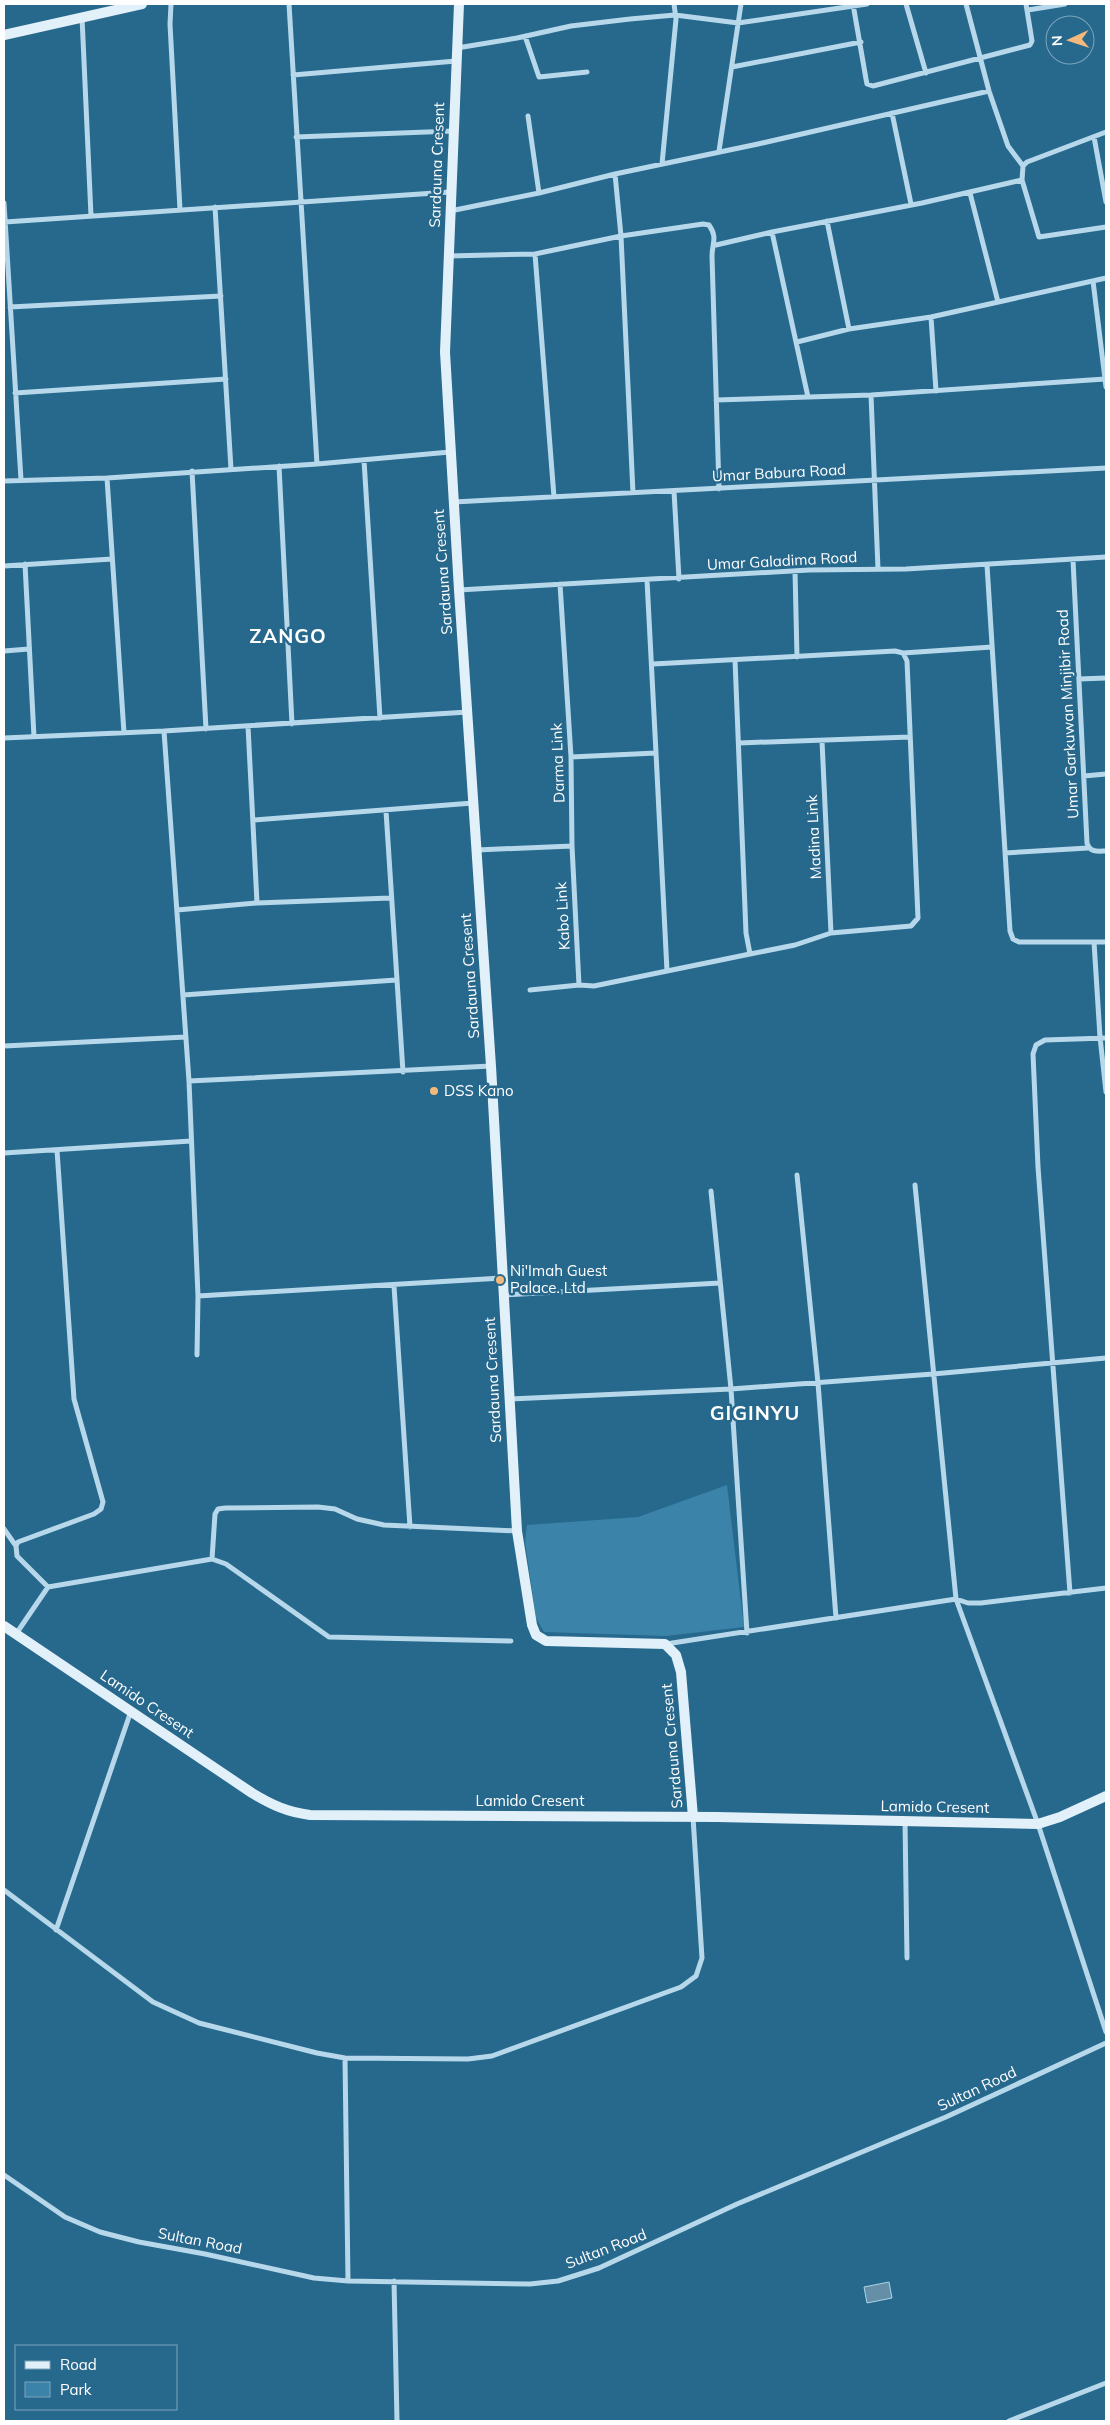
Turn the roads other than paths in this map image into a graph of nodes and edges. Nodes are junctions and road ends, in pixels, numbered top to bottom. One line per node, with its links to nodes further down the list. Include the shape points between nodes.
1 (142, 4): 14 (street)
2 (171, 4): 46 (street)
3 (288, 4): 25 (street)
4 (459, 4): 19 (street, Sardauna Cresent)
5 (674, 4): 13 (street)
6 (741, 4): 15 (street)
7 (868, 4): 11 (street)
8 (906, 4): 24 (street)
9 (966, 4): 20 (street)
10 (1065, 4): 12 (street)
11 (853, 5): 15 (street); 18 (street)
12 (1027, 7): 20 (street, via 1032,43)
13 (675, 15): 15 (street); 17 (street, via 571,26); 34 (street)
14 (82, 17): 16 (street); 48 (street)
15 (738, 23): 22 (street)
16 (4, 35)
17 (525, 36): 19 (street); 23 (street, via 539,77)
18 (861, 42): 22 (street); 24 (street, via 869,86)
19 (457, 48): 21 (street, Sardauna Cresent)
20 (982, 59): 24 (street); 26 (street)
21 (456, 62): 25 (street); 29 (street, Sardauna Cresent)
22 (732, 67): 33 (street)
23 (587, 72)
24 (926, 73)
25 (293, 74): 32 (street)
26 (989, 91): 27 (street); 35 (street, via 1008,146)
27 (892, 114): 33 (street); 44 (street)
28 (528, 116): 40 (street)
29 (453, 131): 32 (street); 38 (street, Sardauna Cresent)
30 (1106, 132): 31 (street)
31 (1094, 136): 35 (street); 42 (street)
32 (296, 137): 41 (street)
33 (719, 151): 34 (street)
34 (662, 164): 36 (street)
35 (1023, 166): 37 (street)
36 (615, 174): 40 (street); 53 (street)
37 (1022, 180): 39 (street); 51 (street, via 1039,237)
38 (450, 192): 41 (street); 47 (street, Sardauna Cresent)
39 (970, 193): 44 (street); 61 (street)
40 (539, 194): 47 (street)
41 (300, 201): 45 (street); 76 (street)
42 (1106, 202)
43 (4, 203): 50 (street)
44 (912, 204): 49 (street)
45 (215, 207): 46 (street); 60 (street)
46 (180, 210): 48 (street)
47 (450, 211): 56 (street, Sardauna Cresent)
48 (91, 216): 50 (street)
49 (827, 221): 52 (street); 64 (street)
50 (5, 222): 57 (street)
51 (1106, 227)
52 (772, 232): 54 (street); 65 (street)
53 (620, 236): 54 (street, via 703,224 712,230); 55 (street); 87 (street)
54 (716, 245): 73 (street, via 712,256)
55 (535, 254): 56 (street); 88 (street)
56 (448, 256): 74 (street, Sardauna Cresent, via 445,352)
57 (6, 263): 62 (street)
58 (1106, 278): 59 (street)
59 (1093, 281): 61 (street); 67 (street)
60 (221, 296): 62 (street); 66 (street)
61 (998, 302): 63 (street)
62 (10, 307): 70 (street)
63 (931, 317): 64 (street); 69 (street)
64 (849, 329): 65 (street)
65 (797, 342): 72 (street)
66 (226, 379): 70 (street); 79 (street)
67 (1105, 379): 68 (street); 69 (street)
68 (1106, 387)
69 (936, 391): 71 (street)
70 (15, 393): 83 (street)
71 (871, 395): 72 (street); 82 (street)
72 (808, 397): 73 (street)
73 (716, 400): 85 (street)
74 (450, 452): 75 (street); 89 (street, Sardauna Cresent)
75 (364, 460): 76 (street); 112 (street)
76 (316, 464): 77 (street)
77 (279, 466): 79 (street); 113 (street)
78 (1106, 468): 82 (street, Umar Babura Road)
79 (231, 469): 80 (street)
80 (192, 471): 81 (street); 115 (street)
81 (107, 478): 83 (street); 91 (street)
82 (875, 479): 85 (street, Umar Babura Road); 96 (street)
83 (21, 480): 84 (street)
84 (4, 481)
85 (719, 489): 86 (street, Umar Babura Road)
86 (674, 491): 87 (street, Umar Babura Road); 98 (street)
87 (633, 493): 88 (street, Umar Babura Road)
88 (554, 497): 89 (street, Umar Babura Road)
89 (454, 502): 101 (street, Sardauna Cresent)
90 (1106, 557): 92 (street, Umar Galadima Road)
91 (112, 559): 93 (street); 117 (street)
92 (1073, 560): 94 (street, Umar Galadima Road); 110 (street, Umar Garkuwan Minjibir Road)
93 (25, 564): 95 (street); 103 (street)
94 (987, 565): 96 (street, Umar Galadima Road); 102 (street)
95 (4, 566)
96 (878, 569): 97 (street, Umar Galadima Road)
97 (796, 571): 98 (street, Umar Galadima Road); 106 (street)
98 (678, 578): 99 (street, Umar Galadima Road)
99 (647, 580): 100 (street, Umar Galadima Road); 108 (street)
100 (560, 584): 101 (street, Umar Galadima Road); 124 (street, Darma Link)
101 (459, 590): 111 (street, Sardauna Cresent)
102 (992, 647): 105 (street); 134 (street)
103 (29, 649): 104 (street); 118 (street)
104 (4, 651)
105 (903, 653): 106 (street); 119 (street, via 907,661)
106 (797, 657): 107 (street)
107 (735, 660): 108 (street); 122 (street)
108 (653, 664): 123 (street)
109 (1106, 678): 110 (street)
110 (1079, 679): 126 (street, Umar Garkuwan Minjibir Road)
111 (468, 712): 112 (street); 127 (street, Sardauna Cresent)
112 (380, 718): 113 (street)
113 (292, 724): 114 (street)
114 (248, 726): 115 (street); 129 (street)
115 (206, 729): 116 (street)
116 (164, 732): 117 (street); 137 (street)
117 (124, 733): 118 (street)
118 (34, 737): 120 (street)
119 (910, 737): 121 (street); 138 (street, via 918,918 911,926)
120 (4, 738)
121 (822, 741): 122 (street); 138 (street, Madina Link)
122 (739, 743): 141 (street, via 746,933)
123 (656, 754): 124 (street); 142 (street)
124 (571, 758): 130 (street, Darma Link)
125 (1106, 774): 126 (street)
126 (1084, 776): 131 (street, Umar Garkuwan Minjibir Road)
127 (474, 803): 128 (street); 132 (street, Sardauna Cresent)
128 (386, 811): 129 (street); 135 (street)
129 (254, 820): 136 (street)
130 (572, 846): 132 (street); 144 (street, Kabo Link)
131 (1088, 848): 133 (street, via 1094,852); 134 (street)
132 (477, 850): 151 (street, Sardauna Cresent)
133 (1106, 851)
134 (1005, 853): 139 (street, via 1013,939 1019,942)
135 (390, 898): 136 (street); 143 (street)
136 (257, 903): 137 (street)
137 (177, 910): 146 (street)
138 (831, 933): 141 (street, via 795,945)
139 (1094, 942): 140 (street); 148 (street)
140 (1106, 942)
141 (750, 954): 142 (street)
142 (667, 971): 144 (street, via 594,986)
143 (396, 980): 146 (street); 152 (street)
144 (580, 985): 145 (street)
145 (530, 990)
146 (183, 995): 147 (street)
147 (186, 1037): 150 (street); 153 (street)
148 (1100, 1037): 149 (street); 154 (street); 168 (street, via 1045,1040 1036,1045 1033,1054)
149 (1106, 1038)
150 (4, 1046)
151 (491, 1066): 152 (street); 161 (street, Sardauna Cresent)
152 (403, 1072): 153 (street)
153 (189, 1081): 155 (street)
154 (1106, 1092)
155 (192, 1141): 156 (street); 164 (street)
156 (57, 1150): 157 (street); 176 (street, via 74,1399 104,1502 102,1509 94,1514 18,1542)
157 (4, 1153)
158 (797, 1175): 170 (street)
159 (915, 1185): 169 (street)
160 (711, 1191): 162 (street)
161 (502, 1278): 163 (street); 165 (street, Sardauna Cresent)
162 (720, 1283): 165 (street); 171 (street)
163 (394, 1286): 164 (street); 173 (street)
164 (198, 1296): 166 (street)
165 (503, 1296): 172 (street, Sardauna Cresent)
166 (197, 1355)
167 (1106, 1358): 168 (street)
168 (1052, 1361): 169 (street); 180 (street)
169 (933, 1374): 170 (street); 181 (street)
170 (818, 1383): 171 (street); 182 (street)
171 (731, 1389): 172 (street); 184 (street)
172 (509, 1399): 175 (street, Sardauna Cresent)
173 (410, 1527): 175 (street); 177 (street, via 384,1525 357,1519 335,1509 318,1507 218,1509)
174 (4, 1529): 176 (street)
175 (517, 1531): 187 (street, Sardauna Cresent, via 536,1635 546,1641)
176 (16, 1546): 178 (street, via 17,1556)
177 (212, 1559): 178 (street); 186 (street, via 226,1564 330,1637)
178 (48, 1587): 185 (street)
179 (1106, 1588): 180 (street)
180 (1070, 1593): 181 (street, via 981,1603)
181 (956, 1599): 182 (street); 192 (street)
182 (836, 1618): 184 (street)
183 (4, 1626): 185 (street, Lamido Cresent)
184 (747, 1633): 187 (street)
185 (16, 1634): 188 (street, Lamido Cresent)
186 (511, 1641)
187 (665, 1644): 190 (street, Sardauna Cresent, via 676,1655 681,1672)
188 (131, 1711): 190 (street, Lamido Cresent, via 252,1793 287,1812 310,1815); 194 (street)
189 (1106, 1796): 192 (street, Lamido Cresent)
190 (693, 1817): 191 (street, Lamido Cresent); 198 (street, via 702,1958 696,1976 682,1987 492,2056 468,2059)
191 (905, 1821): 192 (street, Lamido Cresent); 195 (street)
192 (1038, 1824): 196 (street)
193 (4, 1890): 194 (street)
194 (56, 1930): 198 (street, via 153,2002 174,2013 317,2053)
195 (907, 1958)
196 (1106, 2032)
197 (1106, 2043): 201 (street, Sultan Road, via 946,2117 737,2204 599,2268 558,2281 530,2284)
198 (346, 2058): 200 (street)
199 (4, 2175): 200 (street, Sultan Road, via 64,2217 100,2232 314,2278)
200 (348, 2281): 201 (street, Sultan Road)
201 (394, 2281): 203 (street)
202 (1106, 2383): 204 (street)
203 (397, 2421)
204 (1009, 2421)

